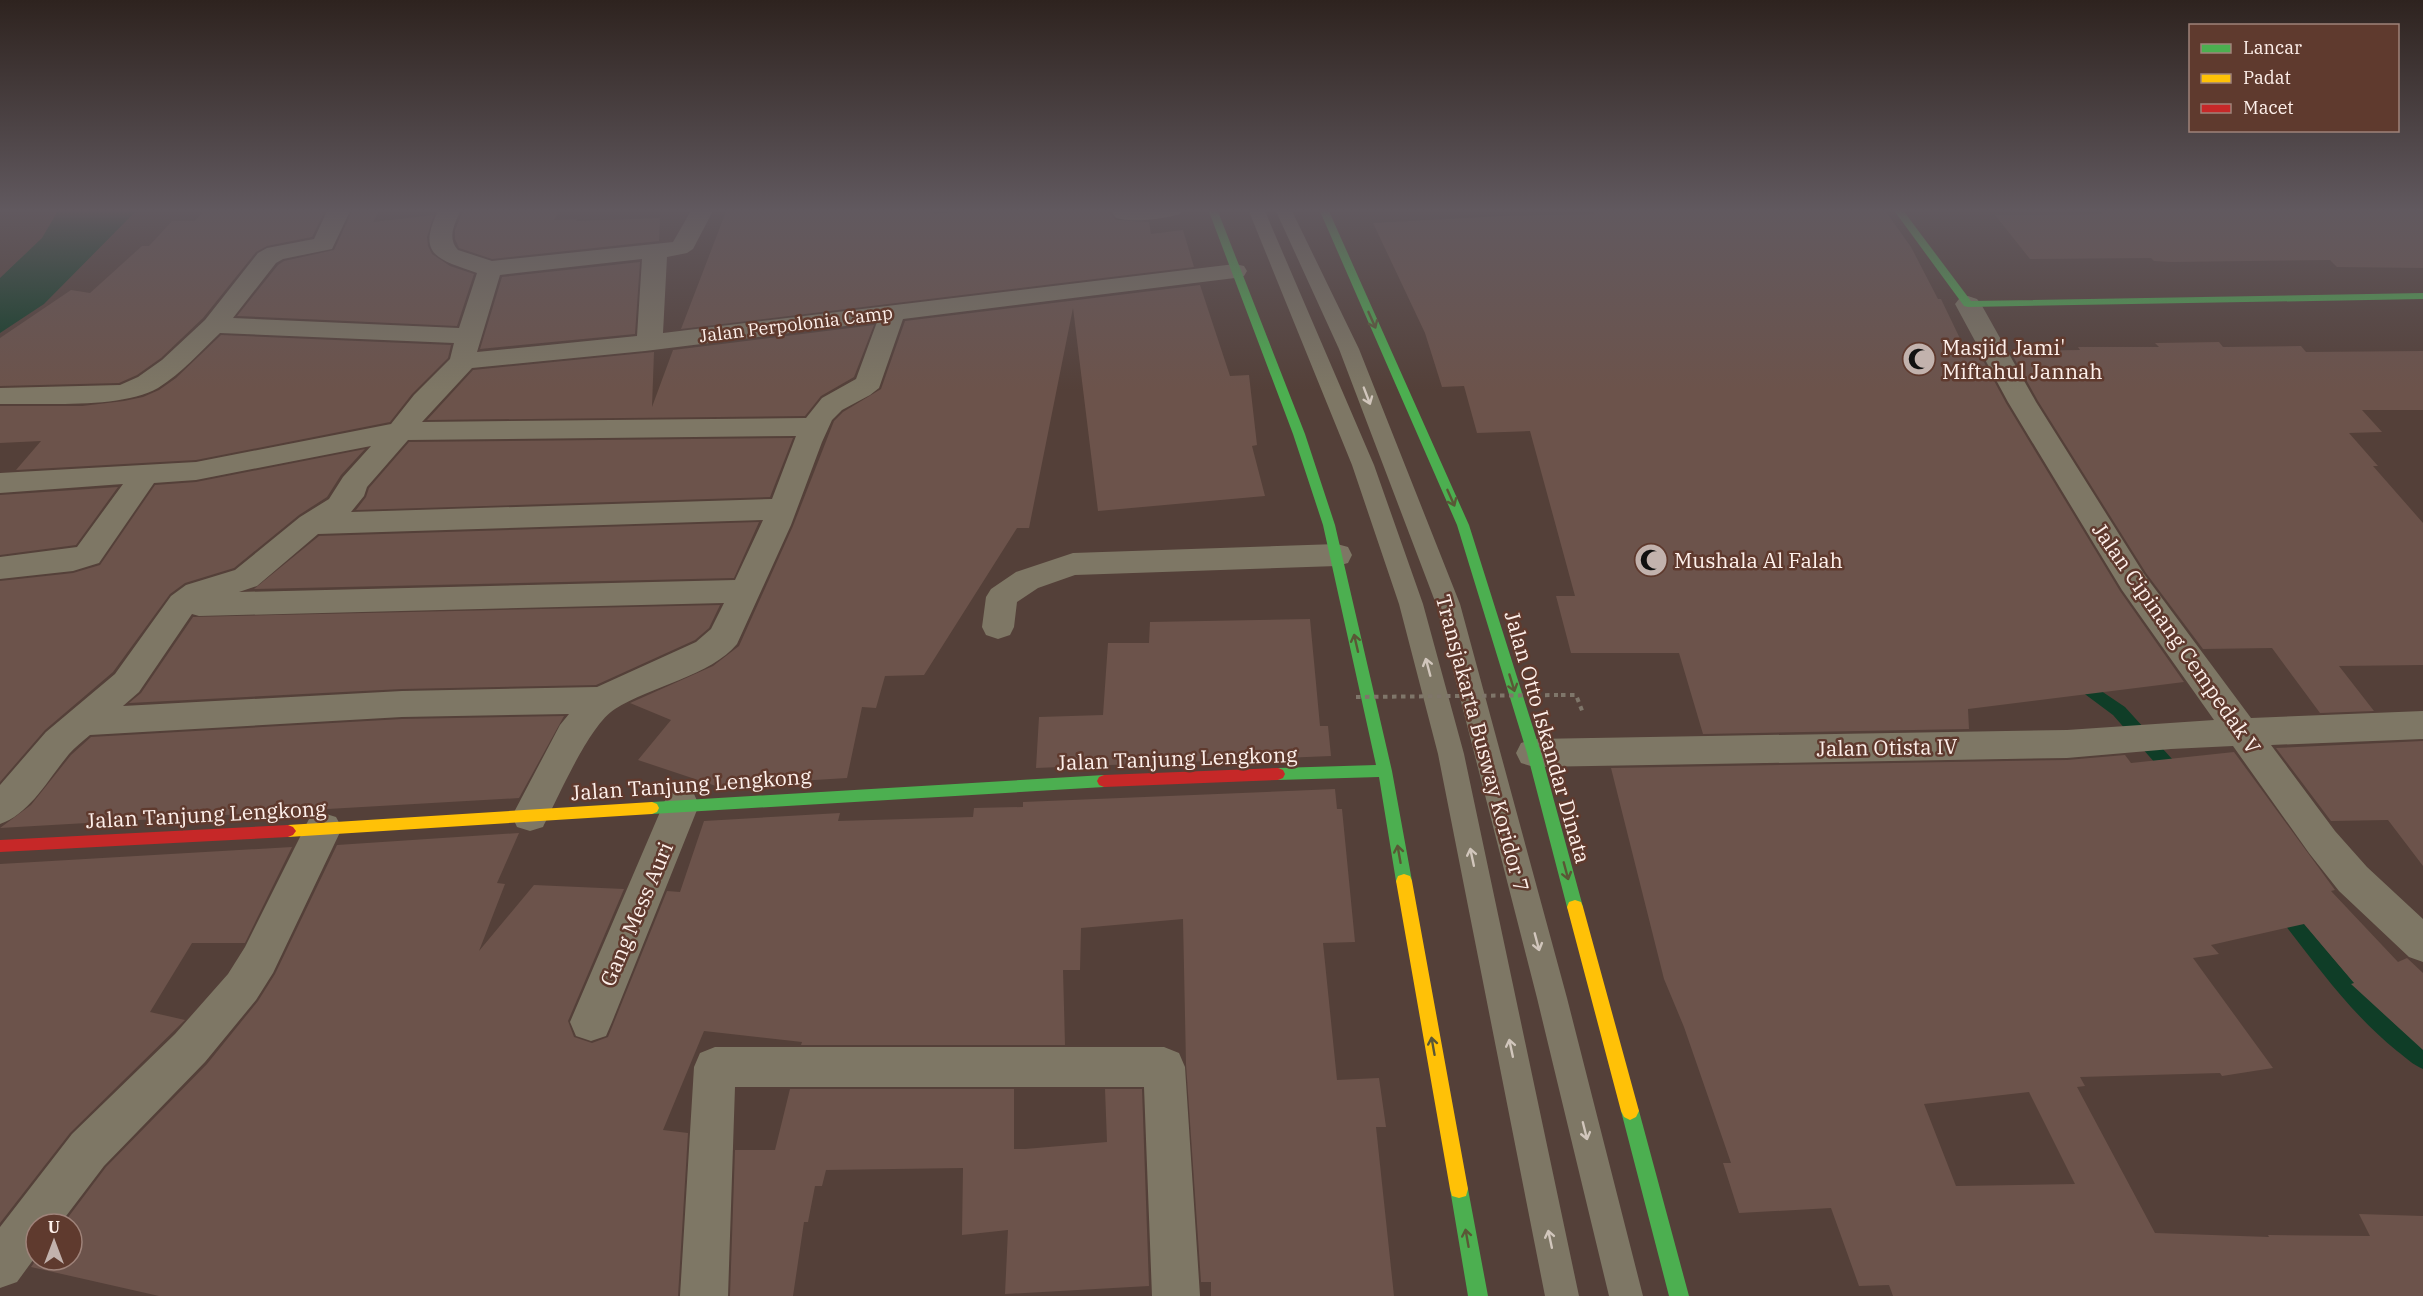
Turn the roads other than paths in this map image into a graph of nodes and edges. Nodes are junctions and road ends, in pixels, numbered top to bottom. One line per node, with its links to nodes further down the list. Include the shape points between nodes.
1 (258, 269): 12 (street)
2 (490, 269): 14 (street)
3 (654, 269): 13 (street)
4 (1281, 269): 44 (lane, Transjakarta Busway Koridor 7, one-way to 4, via 1451,754 1411,604 1363,465)
5 (1312, 269): 45 (lane, Transjakarta Busway Koridor 7, one-way to 45, via 1349,349 1448,604)
6 (1350, 269): 31 (main road, Jalan Otto Iskandar Dinata, one-way to 31, via 1463,525)
7 (1942, 269): 10 (main road)
8 (1235, 271): 11 (street, Jalan Perpolonia Camp); 22 (main road, via 1299,434)
9 (2423, 296): 10 (main road)
10 (1968, 304): 30 (street, Jalan Cipinang Cempedak V, via 2022,402 2133,582)
11 (894, 312): 13 (street, Jalan Perpolonia Camp); 16 (street, via 869,382 841,396 827,408)
12 (214, 325): 14 (street, Jalan Perpolonia Camp); 15 (street, via 156,378 135,391)
13 (648, 341): 14 (street, Jalan Perpolonia Camp)
14 (467, 349): 17 (street)
15 (0, 396)
16 (815, 427): 17 (street); 20 (street)
17 (400, 431): 18 (street, via 196,471); 21 (street, via 353,484 345,502)
18 (146, 473): 19 (street); 23 (street, via 88,555)
19 (0, 483)
20 (783, 509): 21 (street); 24 (street)
21 (311, 524): 25 (street, via 246,578 197,593)
22 (1336, 555): 26 (street, via 1073,564 1028,580 1002,597); 32 (main road, one-way to 22)
23 (0, 568)
24 (746, 591): 25 (street); 27 (street, via 718,644)
25 (182, 604): 28 (street, via 119,693)
26 (999, 627)
27 (601, 700): 28 (street, via 402,704); 35 (street, via 572,735)
28 (80, 722): 34 (street)
29 (2423, 726): 30 (street, Jalan Otista IV)
30 (2240, 732): 31 (street, Jalan Otista IV, via 2067,744); 38 (street, Jalan Cipinang Cempedak V, via 2353,879)
31 (1534, 753): 46 (main road, Jalan Otto Iskandar Dinata, one-way to 46)
32 (1385, 771): 33 (main road, Jalan Tanjung Lengkong, via 920,790); 43 (main road, one-way to 32)
33 (681, 805): 35 (main road, Jalan Tanjung Lengkong); 39 (street, Gang Mess Auri)
34 (0, 809)
35 (530, 816): 36 (main road, Jalan Tanjung Lengkong)
36 (323, 828): 37 (main road, Jalan Tanjung Lengkong); 40 (street, via 242,987 190,1048 88,1150)
37 (0, 846)
38 (2423, 944)
39 (591, 1022)
40 (0, 1264)
41 (704, 1296): 42 (street, via 715,1067 1164,1067)
42 (1176, 1296)
43 (1478, 1296)
44 (1562, 1296)
45 (1626, 1296)
46 (1680, 1296)

